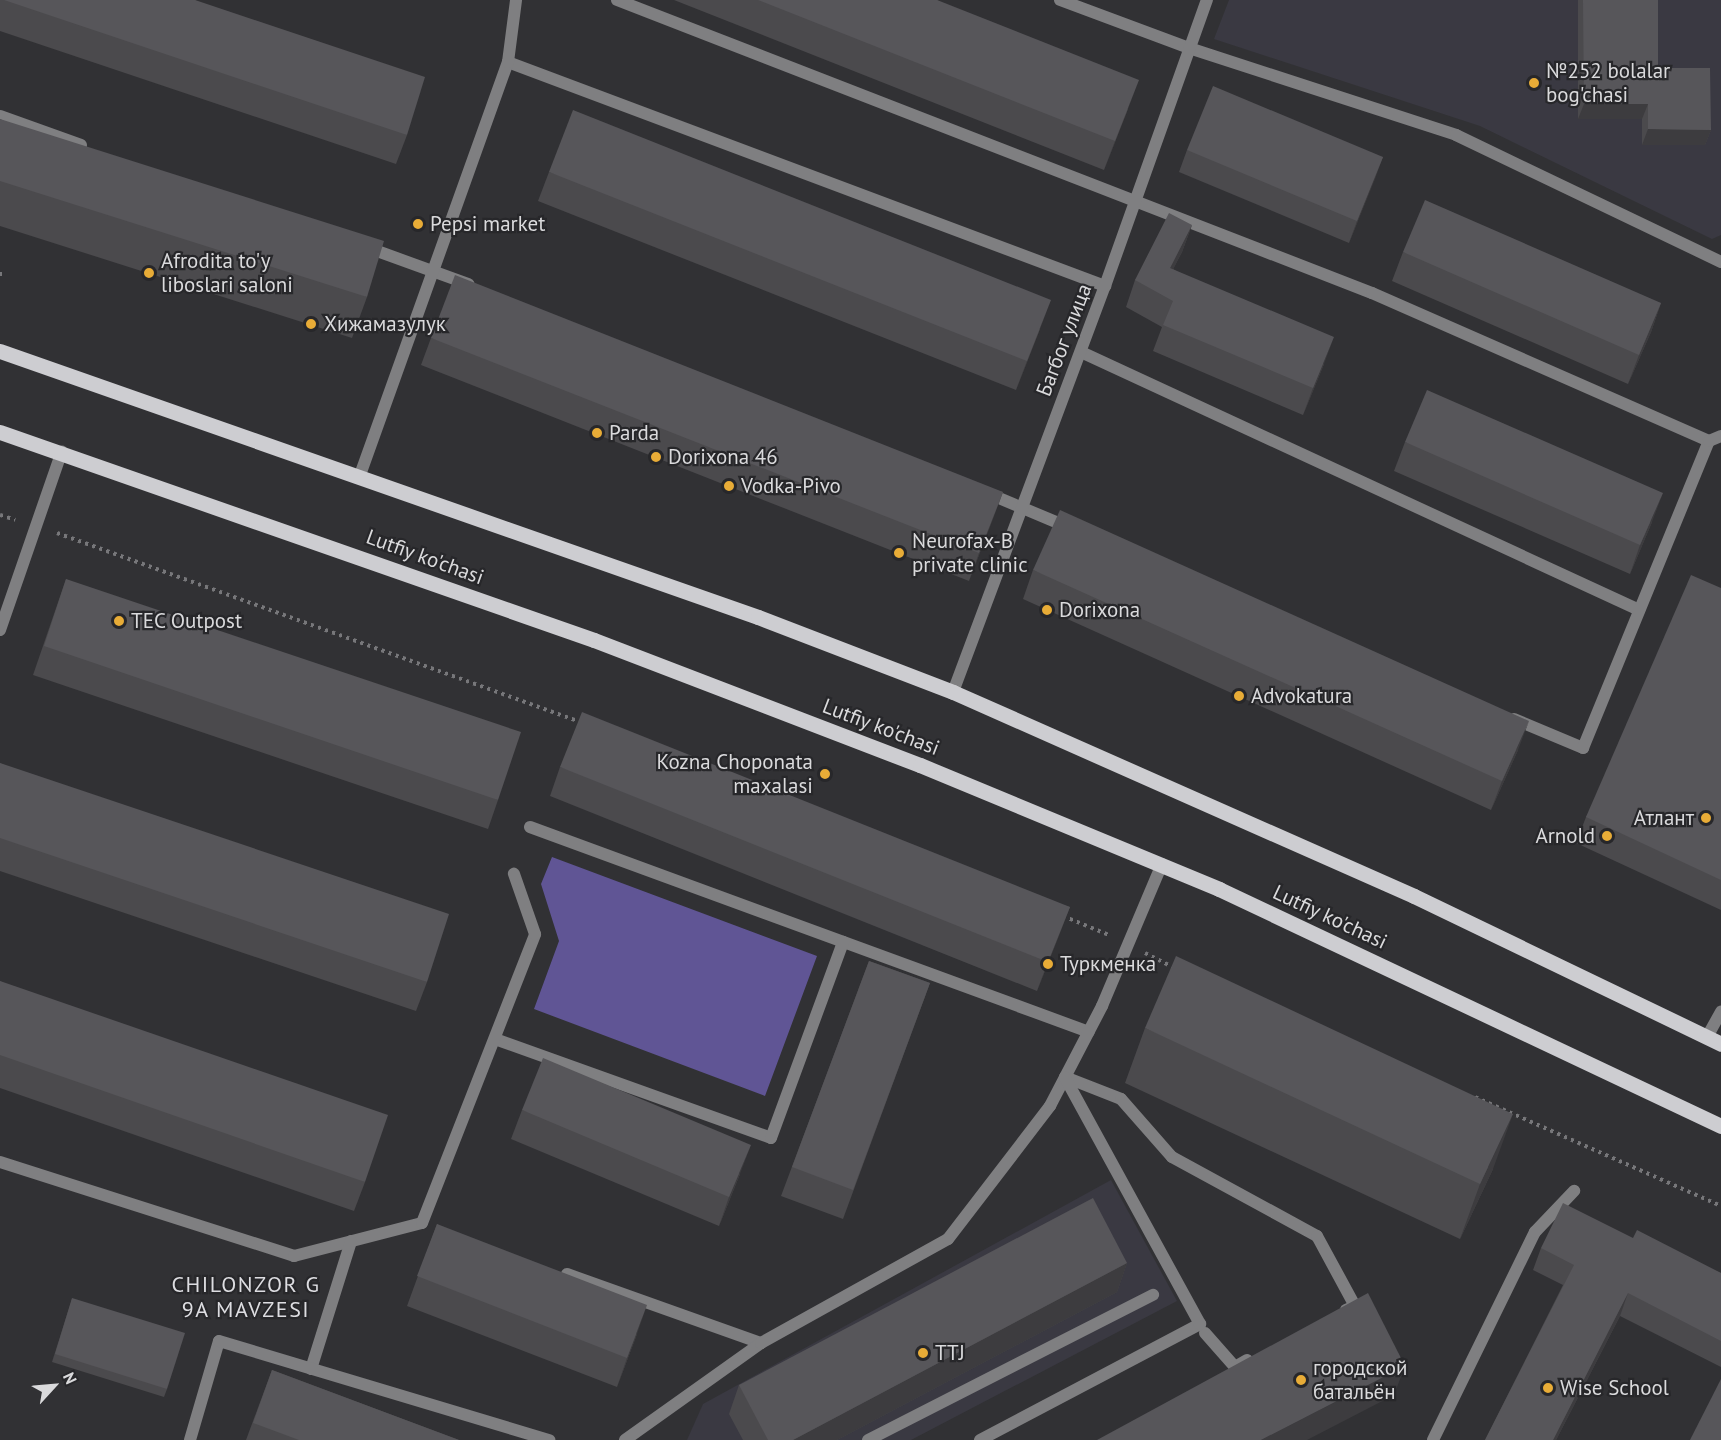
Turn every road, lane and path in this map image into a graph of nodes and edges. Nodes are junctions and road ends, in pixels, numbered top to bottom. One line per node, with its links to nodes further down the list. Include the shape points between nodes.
1 (516, 0): 6 (street)
2 (617, 0): 9 (street)
3 (1060, 0): 5 (street)
4 (1207, 0): 5 (street, Багбог улица)
5 (1189, 48): 9 (street, Багбог улица); 11 (street, via 1456,135)
6 (508, 62): 12 (street); 13 (street)
7 (0, 116): 8 (street)
8 (89, 148)
9 (1136, 199): 13 (street, Багбог улица); 18 (street, via 1372,293)
10 (358, 244): 12 (street)
11 (1721, 262)
12 (436, 272): 14 (street); 20 (street)
13 (1105, 286): 15 (street, Багбог улица)
14 (480, 289)
15 (1080, 352): 22 (street, Багбог улица); 26 (street)
16 (1, 355): 20 (main road)
17 (0, 432): 19 (main road, Lutfiy ko'chasi)
18 (1715, 439): 26 (street)
19 (62, 451): 24 (street); 32 (main road, Lutfiy ko'chasi, via 594,640 920,765)
20 (360, 475): 28 (main road, via 758,617)
21 (977, 489): 22 (street)
22 (1022, 507): 25 (street); 28 (street, Багбог улица)
23 (0, 516): 24 (path)
24 (36, 526): 27 (street); 30 (path)
25 (1077, 531)
26 (1639, 610): 29 (street, via 1584,748)
27 (0, 630)
28 (953, 692): 41 (main road, via 1382,881)
29 (1506, 715)
30 (589, 726)
31 (530, 827): 35 (street)
32 (1162, 864): 36 (street); 44 (main road, Lutfiy ko'chasi)
33 (514, 874): 40 (street, via 536,934)
34 (1053, 911): 36 (path)
35 (843, 942): 39 (street); 40 (street, via 771,1138)
36 (1130, 945): 37 (path); 39 (street)
37 (1184, 973)
38 (1721, 1012): 41 (street)
39 (1089, 1032): 42 (street)
40 (495, 1039): 48 (street, via 427,1225)
41 (1714, 1040)
42 (1065, 1077): 51 (street, via 1121,1099 1172,1157 1317,1236 1355,1306); 53 (street, via 1050,1106 948,1239); 60 (street, via 1200,1324)
43 (1465, 1092): 47 (path)
44 (1721, 1126)
45 (0, 1162): 48 (street, via 294,1256)
46 (1574, 1191): 61 (street, via 1535,1232)
47 (1721, 1206)
48 (351, 1241): 55 (street)
49 (553, 1269): 53 (street)
50 (1153, 1295): 59 (street)
51 (1335, 1316)
52 (1205, 1333): 54 (street, via 1229,1370)
53 (761, 1343): 58 (street)
54 (1265, 1352)
55 (311, 1369): 56 (street, via 219,1341); 57 (street)
56 (190, 1440)
57 (549, 1440)
58 (626, 1440)
59 (868, 1440)
60 (980, 1440)
61 (1433, 1440)

